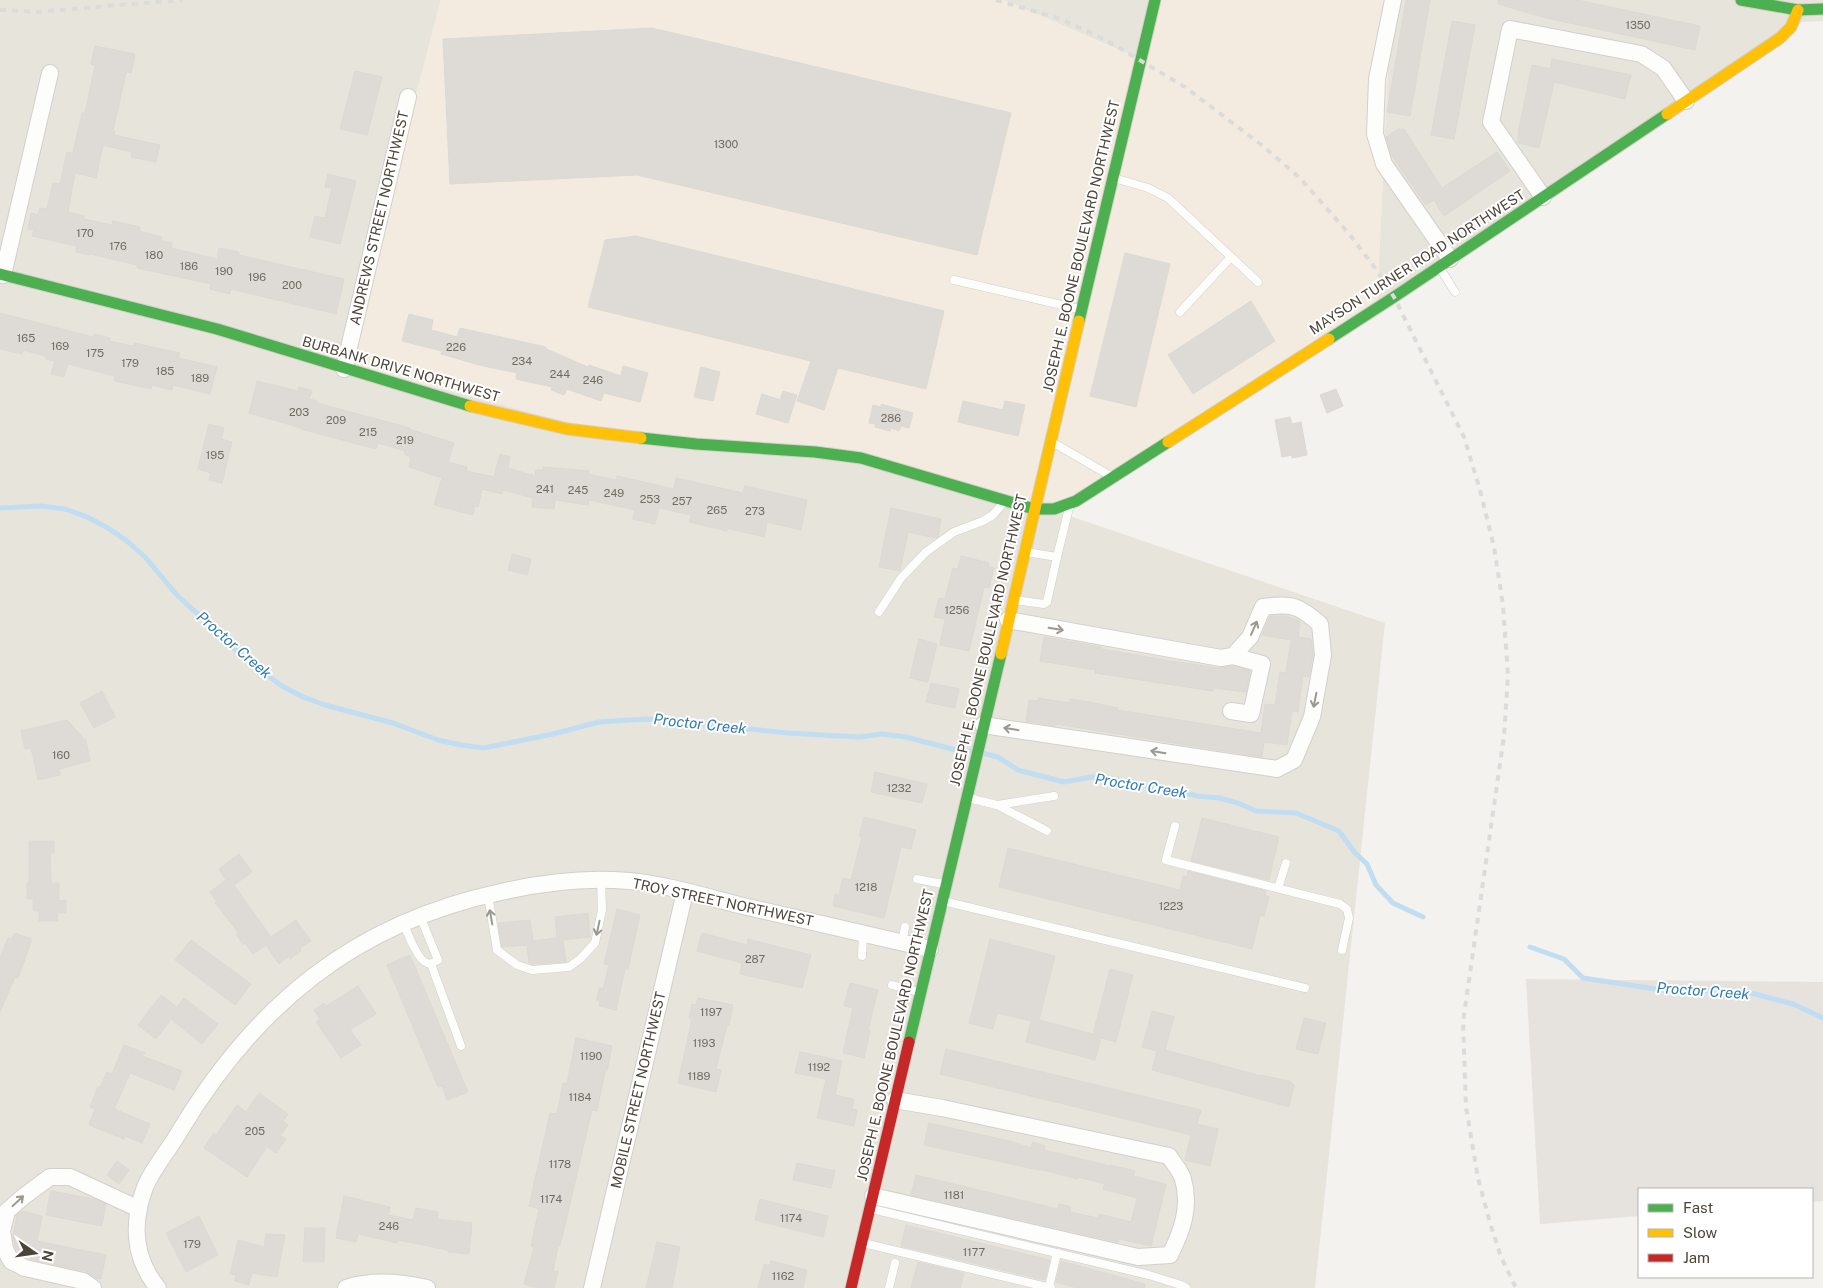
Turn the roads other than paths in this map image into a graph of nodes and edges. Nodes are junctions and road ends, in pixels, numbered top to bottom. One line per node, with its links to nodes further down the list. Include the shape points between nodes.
1 (1155, 0): 10 (street, JOSEPH E. BOONE BOULEVARD NORTHWEST)
2 (1393, 0): 13 (street, via 1377,79 1375,134 1384,164)
3 (1741, 0): 4 (street)
4 (1769, 3): 6 (street)
5 (1823, 9): 6 (street)
6 (1798, 10): 9 (street, MAYSON TURNER ROAD NORTHWEST, via 1791,27 1780,38)
7 (50, 73): 14 (street)
8 (408, 97): 20 (street, ANDREWS STREET NORTHWEST)
9 (1686, 100): 11 (street, MAYSON TURNER ROAD NORTHWEST); 11 (street, via 1664,68 1641,54 1510,29 1491,122)
10 (1112, 178): 12 (lane, via 1148,188 1168,198); 18 (street, JOSEPH E. BOONE BOULEVARD NORTHWEST)
11 (1543, 197): 13 (street, MAYSON TURNER ROAD NORTHWEST)
12 (1231, 257): 16 (lane); 19 (lane)
13 (1444, 263): 17 (lane); 22 (street, MAYSON TURNER ROAD NORTHWEST)
14 (2, 274): 20 (street, BURBANK DRIVE NORTHWEST, via 217,330)
15 (954, 280): 18 (lane)
16 (1258, 282)
17 (1456, 292)
18 (1081, 310): 21 (street, JOSEPH E. BOONE BOULEVARD NORTHWEST)
19 (1180, 312)
20 (344, 369): 23 (street, BURBANK DRIVE NORTHWEST, via 460,404 568,429 861,458)
21 (1050, 441): 22 (lane); 25 (street, JOSEPH E. BOONE BOULEVARD NORTHWEST)
22 (1113, 477): 24 (street, MAYSON TURNER ROAD NORTHWEST)
23 (1005, 500): 25 (street, BURBANK DRIVE NORTHWEST); 29 (lane, via 984,521 954,532 926,552 901,578)
24 (1070, 503): 25 (street, MAYSON TURNER ROAD NORTHWEST, via 1054,509); 27 (lane)
25 (1034, 509): 26 (street, JOSEPH E. BOONE BOULEVARD NORTHWEST)
26 (1024, 551): 27 (lane); 28 (street, JOSEPH E. BOONE BOULEVARD NORTHWEST)
27 (1057, 557): 28 (lane, via 1047,602)
28 (1013, 599): 30 (street, JOSEPH E. BOONE BOULEVARD NORTHWEST)
29 (879, 612)
30 (1008, 620): 31 (street, one-way to 31, via 1221,658); 33 (street, JOSEPH E. BOONE BOULEVARD NORTHWEST)
31 (1233, 656): 32 (street, via 1262,664 1251,714); 33 (street, one-way to 33, via 1250,637 1263,607 1282,604 1303,610 1320,624 1323,655 1312,717 1294,760 1277,769)
32 (1231, 711)
33 (981, 732): 35 (street, JOSEPH E. BOONE BOULEVARD NORTHWEST)
34 (1054, 796): 36 (lane)
35 (966, 797): 36 (lane); 42 (street, JOSEPH E. BOONE BOULEVARD NORTHWEST)
36 (997, 805): 38 (lane)
37 (1175, 826): 43 (lane, via 1166,860)
38 (1047, 831)
39 (1286, 862): 43 (lane)
40 (918, 879): 42 (lane)
41 (601, 880): 44 (street, TROY STREET NORTHWEST, via 630,881); 45 (street, TROY STREET NORTHWEST, via 536,884); 45 (lane, one-way to 45, via 602,910 595,943 580,960 569,966 532,970 517,965 497,950)
42 (945, 885): 46 (street, JOSEPH E. BOONE BOULEVARD NORTHWEST)
43 (1278, 888): 51 (lane, via 1340,904 1347,909 1350,918)
44 (685, 892): 49 (street, TROY STREET NORTHWEST); 68 (street, MOBILE STREET NORTHWEST)
45 (488, 894): 47 (street, TROY STREET NORTHWEST)
46 (942, 901): 50 (street, JOSEPH E. BOONE BOULEVARD NORTHWEST); 55 (lane)
47 (420, 915): 48 (street, TROY STREET NORTHWEST); 53 (lane, via 438,960)
48 (403, 922): 53 (lane, via 420,959); 60 (street, TROY STREET NORTHWEST, via 365,941 319,971 272,1011 231,1057 188,1118 146,1185)
49 (863, 934): 50 (street, TROY STREET NORTHWEST, via 904,935); 52 (lane)
50 (930, 949): 56 (street, JOSEPH E. BOONE BOULEVARD NORTHWEST)
51 (1342, 950)
52 (862, 956)
53 (431, 964): 57 (lane)
54 (892, 985): 56 (lane)
55 (1305, 988)
56 (920, 993): 58 (street, JOSEPH E. BOONE BOULEVARD NORTHWEST)
57 (461, 1046)
58 (895, 1100): 59 (street, JOSEPH E. BOONE BOULEVARD NORTHWEST); 59 (street, via 1168,1156 1183,1178 1187,1207 1181,1233 1170,1256 1138,1258)
59 (871, 1202): 61 (street, JOSEPH E. BOONE BOULEVARD NORTHWEST); 62 (lane)
60 (139, 1209): 64 (street, one-way to 60, via 83,1281 25,1268 11,1260 2,1231 7,1212 50,1177 70,1177); 65 (street, TROY STREET NORTHWEST, via 136,1242 142,1261)
61 (862, 1242): 69 (street, JOSEPH E. BOONE BOULEVARD NORTHWEST); 71 (lane)
62 (1057, 1253): 71 (lane); 72 (lane, via 1149,1275)
63 (895, 1263): 70 (lane)
64 (93, 1288)
65 (158, 1288)
66 (346, 1288): 67 (street, via 383,1282)
67 (427, 1288)
68 (592, 1288)
69 (851, 1288)
70 (889, 1288)
71 (1050, 1288)
72 (1186, 1288)

